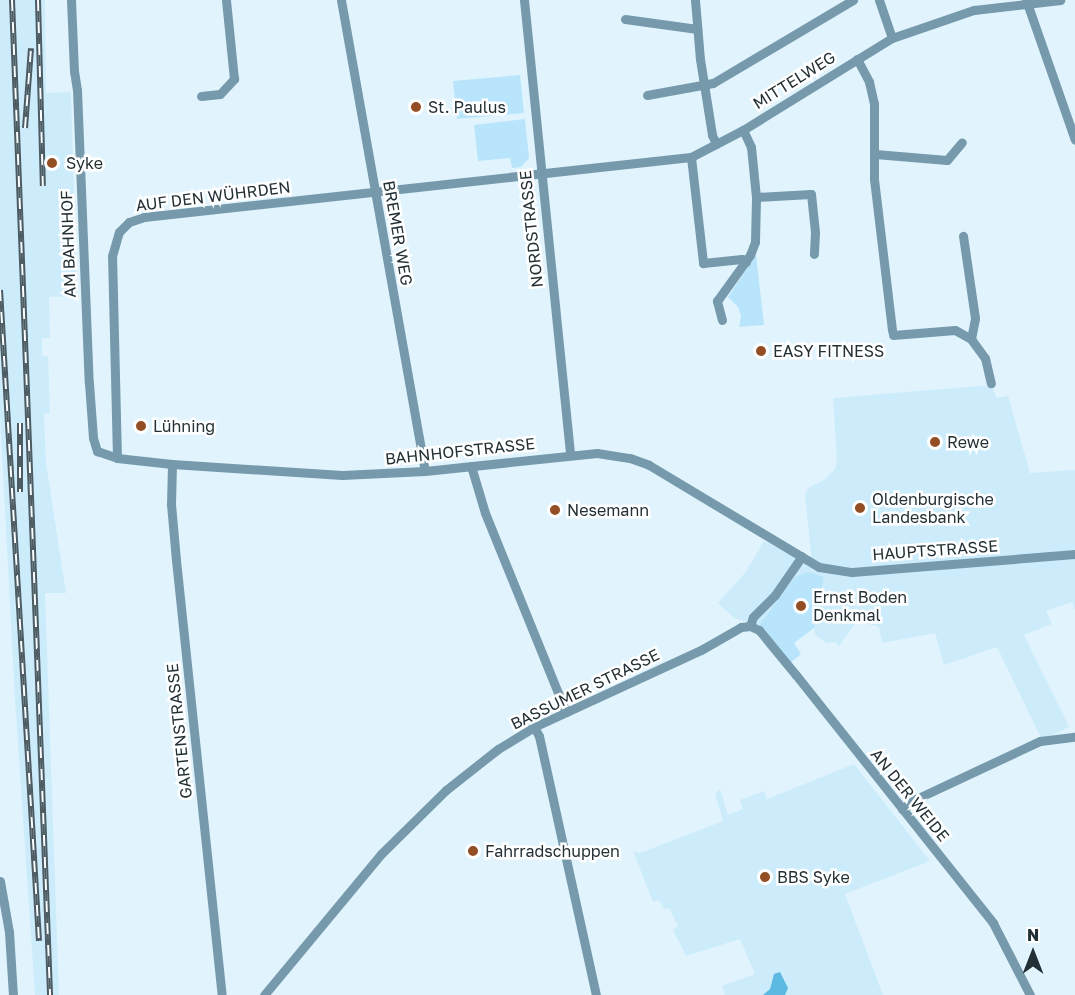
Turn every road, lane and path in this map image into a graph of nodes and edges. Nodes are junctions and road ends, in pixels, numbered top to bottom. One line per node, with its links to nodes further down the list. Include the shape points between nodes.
1 (71, 0): 32 (street, AM BAHNHOF, via 90,395)
2 (226, 0): 16 (street, via 234,79 220,94)
3 (341, 0): 24 (street, BREMER WEG)
4 (524, 0): 23 (street, NORDSTRASSE)
5 (695, 0): 11 (street)
6 (853, 0): 14 (street)
7 (879, 0): 12 (street)
8 (1060, 0): 9 (street, MITTELWEG)
9 (1027, 1): 12 (street, MITTELWEG, via 974,10); 18 (street)
10 (625, 19): 11 (street)
11 (697, 29): 14 (street)
12 (892, 38): 13 (street, MITTELWEG)
13 (857, 59): 17 (street, MITTELWEG); 21 (street, via 869,82 874,104)
14 (704, 84): 15 (street); 20 (street)
15 (647, 95)
16 (201, 96)
17 (743, 130): 20 (street, MITTELWEG); 25 (street, via 751,147)
18 (1075, 140)
19 (962, 142): 21 (street, via 947,160)
20 (716, 144): 22 (street, MITTELWEG)
21 (875, 154): 30 (street, via 879,232 893,333 955,330)
22 (691, 156): 23 (street, MITTELWEG); 28 (street, via 703,263 741,259)
23 (541, 175): 24 (street, AUF DEN WÜHRDEN); 33 (street, NORDSTRASSE)
24 (375, 193): 34 (street, AUF DEN WÜHRDEN, via 144,217 129,222 119,232 112,256); 37 (street, BREMER WEG)
25 (756, 197): 27 (street, via 811,194); 28 (street, via 755,242)
26 (963, 236): 30 (street, via 975,318)
27 (814, 254)
28 (746, 262): 29 (street, via 717,302)
29 (722, 320)
30 (971, 339): 31 (street, via 985,358)
31 (991, 383)
32 (97, 451): 34 (street, BAHNHOFSTRASSE)
33 (570, 455): 36 (street, BAHNHOFSTRASSE); 39 (street, BAHNHOFSTRASSE, via 597,453 649,465)
34 (117, 458): 35 (street, BAHNHOFSTRASSE)
35 (172, 464): 37 (street, BAHNHOFSTRASSE, via 342,475); 48 (street, GARTENSTRASSE, via 176,560)
36 (471, 466): 37 (street, BAHNHOFSTRASSE); 41 (street, via 485,513)
37 (425, 471)
38 (1075, 554): 39 (street, HAUPTSTRASSE, via 852,572 819,567)
39 (802, 556): 40 (street)
40 (750, 626): 41 (street, BASSUMER STRASSE); 44 (street, AN DER WEIDE, via 759,630)
41 (566, 712): 42 (street, BASSUMER STRASSE)
42 (534, 727): 49 (street, BASSUMER STRASSE, via 498,749 446,790 381,854); 50 (street)
43 (1075, 737): 44 (street, via 1040,741)
44 (902, 809): 51 (street, AN DER WEIDE, via 993,923)
45 (0, 881): 46 (street)
46 (3, 910): 47 (street)
47 (13, 995)
48 (222, 995)
49 (264, 995)
50 (596, 995)
51 (1030, 995)

